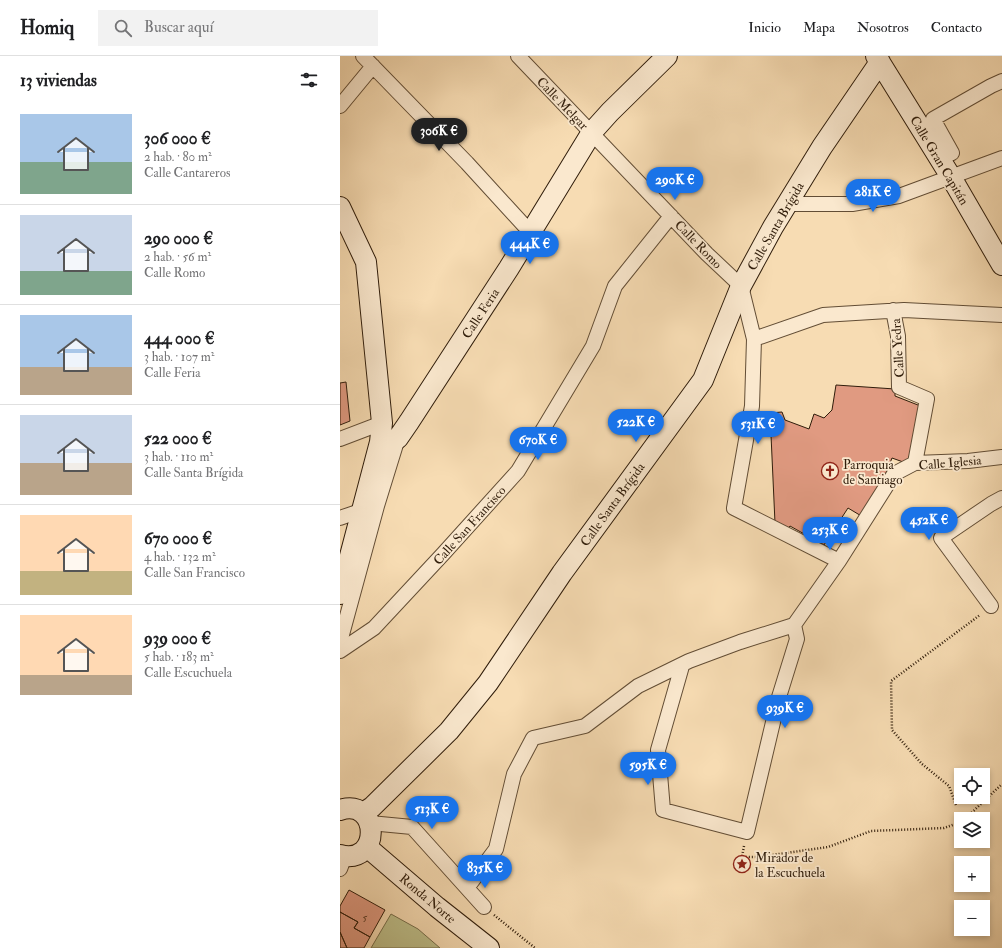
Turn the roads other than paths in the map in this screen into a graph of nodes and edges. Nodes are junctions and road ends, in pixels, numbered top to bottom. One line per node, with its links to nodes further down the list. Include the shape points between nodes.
1 (363, 56): 5 (street)
2 (518, 56): 8 (street, Calle Melgar)
3 (667, 56): 8 (street, Calle Feria)
4 (878, 59): 10 (street, Calle Gran Capitán); 12 (street, Calle Santa Brígida)
5 (373, 66): 7 (street); 15 (street)
6 (1002, 81): 10 (street, via 934,119 952,153)
7 (340, 106)
8 (592, 132): 14 (street, Calle Romo); 15 (street, Calle Feria)
9 (1002, 158): 11 (street)
10 (940, 160): 11 (street, Calle Gran Capitán)
11 (951, 177): 12 (street, via 899,196 852,204); 16 (street, Calle Gran Capitán)
12 (787, 204): 17 (street, Calle Santa Brígida)
13 (340, 207): 21 (street, via 366,262)
14 (671, 216): 17 (street, Calle Romo); 35 (street, Calle San Francisco, via 615,286 593,346 518,471 374,628)
15 (531, 233): 22 (street, Calle Feria)
16 (1002, 265)
17 (741, 286): 20 (street); 38 (street, Calle Santa Brígida, via 702,380 562,573 488,683 449,731 372,808)
18 (894, 310): 19 (street); 20 (street, via 823,315); 26 (street, Calle Yedra, via 898,336 899,387 927,399)
19 (1002, 315)
20 (754, 339): 30 (street, via 752,406 734,508)
21 (382, 423): 23 (street); 24 (street)
22 (398, 438): 24 (street, Calle Feria); 34 (street)
23 (340, 439)
24 (377, 454): 28 (street)
25 (1002, 457): 26 (street, Calle Iglesia)
26 (915, 463): 30 (street, Calle Iglesia, via 894,474)
27 (1002, 498): 32 (street, via 942,538)
28 (363, 510): 29 (street); 31 (street)
29 (340, 518)
30 (839, 561): 33 (street, Calle Iglesia)
31 (340, 594)
32 (991, 606)
33 (794, 625): 36 (street, via 740,642); 36 (street, via 797,639 779,697 747,832 663,810 658,750)
34 (340, 642)
35 (340, 651)
36 (682, 666): 41 (street, via 638,686 585,726 533,738 514,774 496,849)
37 (341, 806): 38 (street)
38 (367, 818): 39 (street, via 371,836); 41 (street, via 412,828)
39 (367, 847): 40 (street); 43 (street, Ronda Norte)
40 (342, 860)
41 (467, 888): 42 (street)
42 (484, 907)
43 (489, 948)

